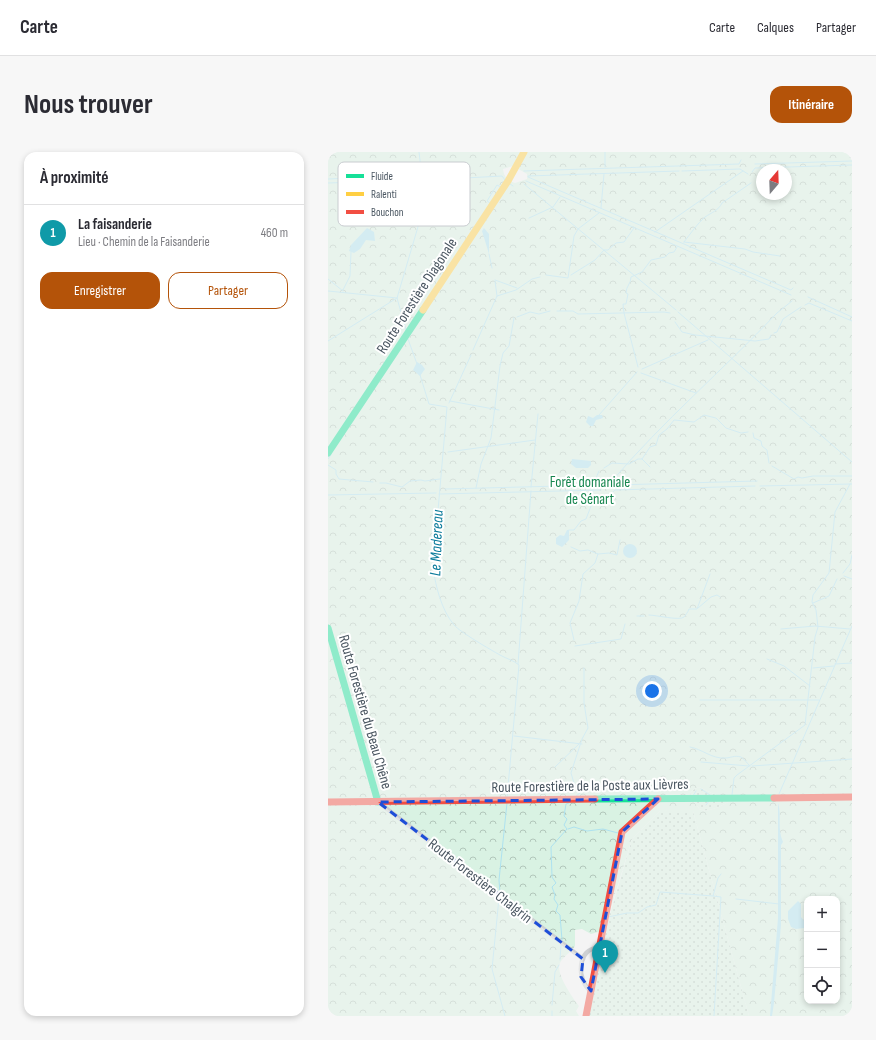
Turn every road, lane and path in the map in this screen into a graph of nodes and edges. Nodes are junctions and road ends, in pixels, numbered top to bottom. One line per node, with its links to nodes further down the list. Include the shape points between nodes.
1 (524, 152): 2 (street, Route Forestière Diagonale, via 508,181)
2 (328, 453)
3 (328, 628): 7 (street, Route Forestière du Beau Chêne)
4 (852, 797): 5 (street, Route Forestière de la Poste aux Lièvres)
5 (658, 799): 7 (street, Route Forestière de la Poste aux Lièvres); 8 (street, via 622,832)
6 (328, 802): 7 (street, Route Forestière de la Poste aux Lièvres)
7 (378, 802): 9 (street, Route Forestière Chalgrin)
8 (599, 948): 9 (street, via 591,950); 10 (street)
9 (583, 959): 10 (street, via 581,977 584,985)
10 (591, 991): 11 (street)
11 (586, 1016)

